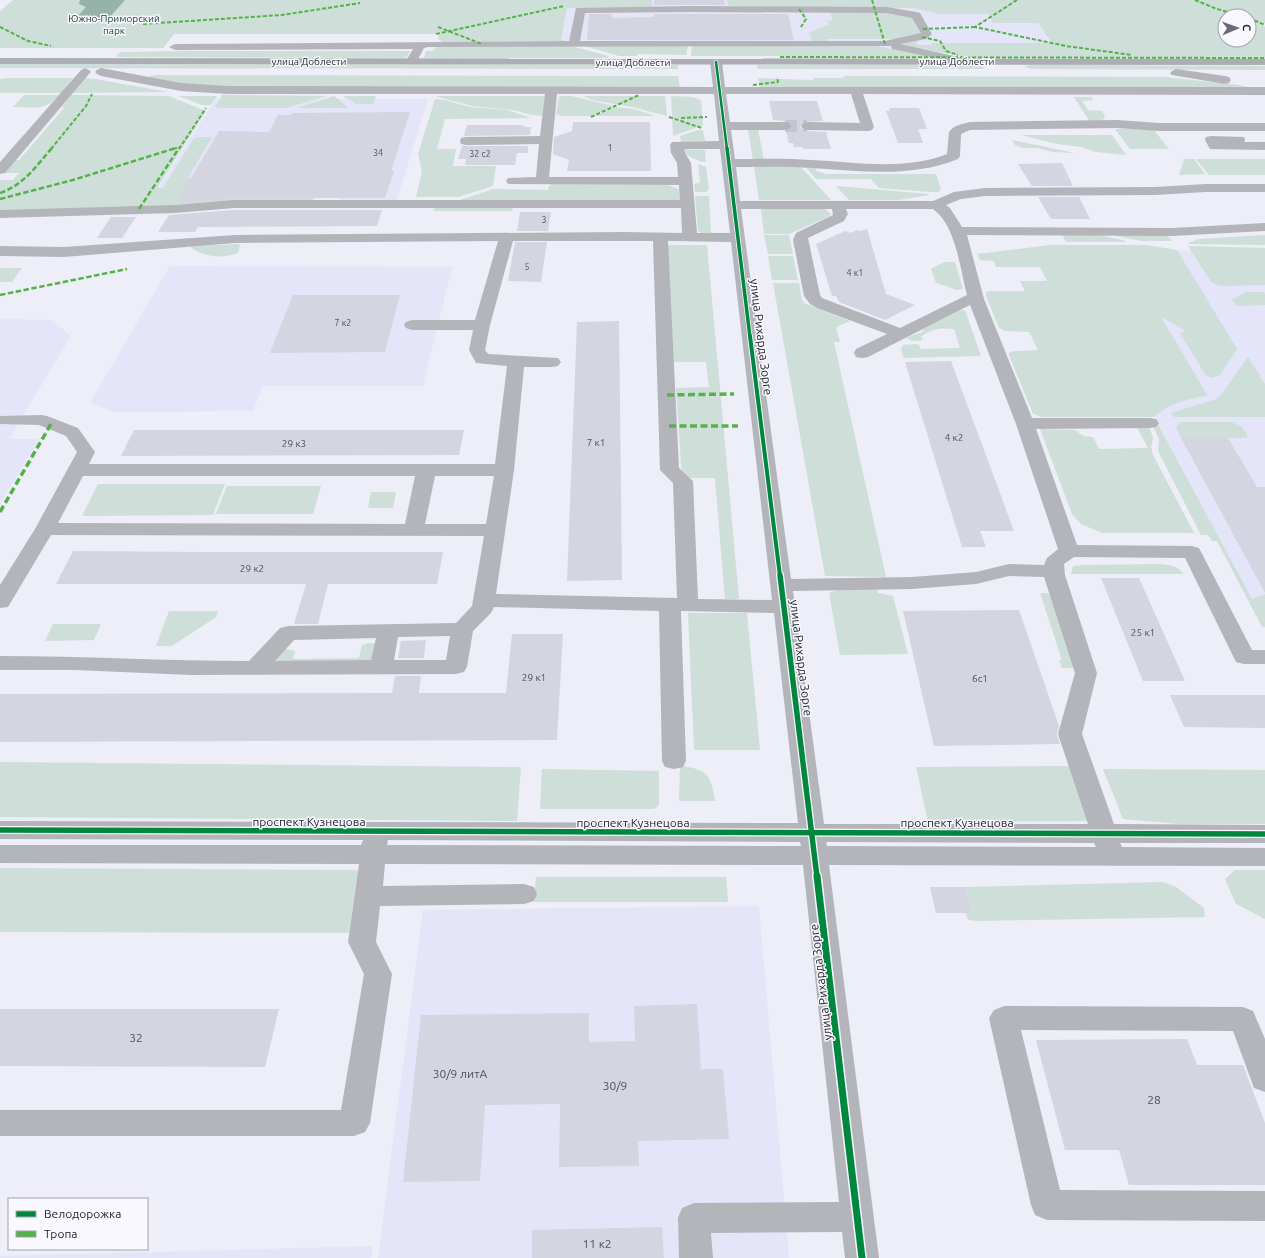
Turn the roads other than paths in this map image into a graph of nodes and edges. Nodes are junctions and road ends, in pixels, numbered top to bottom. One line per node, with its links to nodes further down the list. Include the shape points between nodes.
1 (781, 0): 2 (street)
2 (753, 9): 4 (street, via 580,10); 6 (street, via 876,9 902,12 916,15 927,34)
3 (801, 27): 5 (street)
4 (574, 44): 5 (street); 7 (street)
5 (806, 44): 6 (street)
6 (885, 44): 11 (street)
7 (420, 46): 8 (street); 10 (street)
8 (175, 47)
9 (0, 61): 10 (main road, улица Доблести)
10 (412, 61): 15 (main road, улица Доблести)
11 (963, 61): 12 (main road, улица Доблести); 15 (main road, улица Доблести)
12 (978, 61): 13 (main road, улица Доблести); 19 (main road, via 992,68)
13 (1024, 61): 14 (main road, улица Доблести); 20 (main road, via 1017,66)
14 (1265, 62)
15 (717, 67): 18 (main road, улица Доблести); 19 (main road, улица Доблести); 25 (street, улица Рихарда Зорге)
16 (0, 72): 17 (main road, улица Доблести)
17 (84, 72): 18 (main road, улица Доблести); 41 (street)
18 (101, 72): 24 (street, via 204,90)
19 (983, 73): 20 (main road, улица Доблести)
20 (1029, 73): 21 (main road, улица Доблести)
21 (1176, 73): 22 (main road, улица Доблести); 23 (street)
22 (1265, 74)
23 (1265, 86)
24 (551, 90): 25 (street); 37 (street)
25 (720, 91): 26 (street, via 823,96); 31 (street, улица Рихарда Зорге)
26 (856, 91): 27 (street, via 1096,96); 34 (street, via 868,127)
27 (1265, 91)
28 (1108, 113): 30 (street)
29 (828, 114): 34 (street)
30 (1117, 124): 35 (street, via 1159,127); 42 (street, via 970,126 955,132 953,156 923,166 858,167)
31 (724, 126): 32 (street); 39 (street, улица Рихарда Зорге)
32 (785, 126)
33 (807, 126): 34 (street)
34 (832, 127)
35 (1265, 127)
36 (466, 140): 37 (street)
37 (546, 140): 45 (street)
38 (1265, 140): 40 (street, via 1211,140 1215,146)
39 (726, 145): 42 (street, улица Рихарда Зорге); 46 (street, via 677,145 678,154 684,163)
40 (1265, 146)
41 (6, 157): 43 (street)
42 (729, 163): 49 (street, улица Рихарда Зорге)
43 (0, 170)
44 (513, 181): 45 (street)
45 (542, 181): 46 (street)
46 (686, 181): 48 (street)
47 (1265, 188): 51 (street, via 985,192 963,194)
48 (688, 204): 53 (street); 58 (street)
49 (734, 205): 50 (street); 60 (street, улица Рихарда Зорге)
50 (837, 205): 51 (street); 65 (street, via 839,218 801,236 812,296 823,304)
51 (936, 205): 55 (street, via 945,211)
52 (0, 214): 53 (street, via 71,214 234,204)
53 (408, 214): 59 (street)
54 (1265, 227): 55 (street, via 1175,238)
55 (958, 231): 62 (street)
56 (660, 236): 57 (street); 58 (street); 83 (street, via 670,470 683,481)
57 (507, 237): 59 (street); 64 (street)
58 (690, 237): 60 (street)
59 (402, 238): 61 (street, via 236,239 64,252)
60 (738, 238): 80 (street, улица Рихарда Зорге)
61 (0, 251)
62 (976, 299): 65 (street, via 968,300); 71 (street)
63 (412, 325): 64 (street)
64 (482, 325): 67 (street, via 477,350 482,359)
65 (899, 333): 66 (street)
66 (862, 353)
67 (516, 362): 68 (street); 73 (street)
68 (552, 362)
69 (5, 420): 72 (street, via 41,420 72,432 86,452)
70 (1150, 423): 71 (street)
71 (1025, 424): 78 (street)
72 (76, 470): 74 (street); 75 (street)
73 (504, 470): 74 (street); 77 (street)
74 (426, 471): 76 (street)
75 (45, 529): 76 (street); 82 (street)
76 (414, 530): 77 (street)
77 (495, 530): 81 (street)
78 (1068, 551): 79 (street, via 1054,562); 87 (street, via 1192,552 1244,657)
79 (1053, 571): 80 (street, via 1009,570 976,578 912,583); 96 (street, via 1086,673 1070,734)
80 (782, 585): 84 (street, улица Рихарда Зорге)
81 (484, 600): 83 (street); 85 (street, via 483,608)
82 (0, 602)
83 (679, 604): 84 (street); 91 (street)
84 (784, 607): 95 (street, улица Рихарда Зорге)
85 (462, 629): 86 (street); 90 (street, via 456,667)
86 (388, 630): 89 (street, via 288,632); 90 (street)
87 (1265, 657)
88 (0, 663): 89 (street)
89 (255, 668): 90 (street)
90 (381, 668)
91 (674, 761)
92 (0, 830): 94 (street, проспект Кузнецова)
93 (1265, 834): 96 (street, проспект Кузнецова)
94 (374, 844): 95 (street, проспект Кузнецова); 97 (street, проспект Кузнецова); 100 (street)
95 (814, 844): 96 (street, проспект Кузнецова); 104 (street, улица Рихарда Зорге)
96 (1108, 845): 98 (street, проспект Кузнецова)
97 (0, 854)
98 (1265, 857)
99 (524, 894): 100 (street)
100 (367, 896): 102 (street, via 362,942 378,974 354,1123)
101 (1265, 1078): 103 (street, via 1242,1019 1004,1018 1047,1205)
102 (0, 1122)
103 (1265, 1206)
104 (857, 1217): 105 (street, via 694,1218); 106 (street, улица Рихарда Зорге)
105 (696, 1258)
106 (862, 1258)

